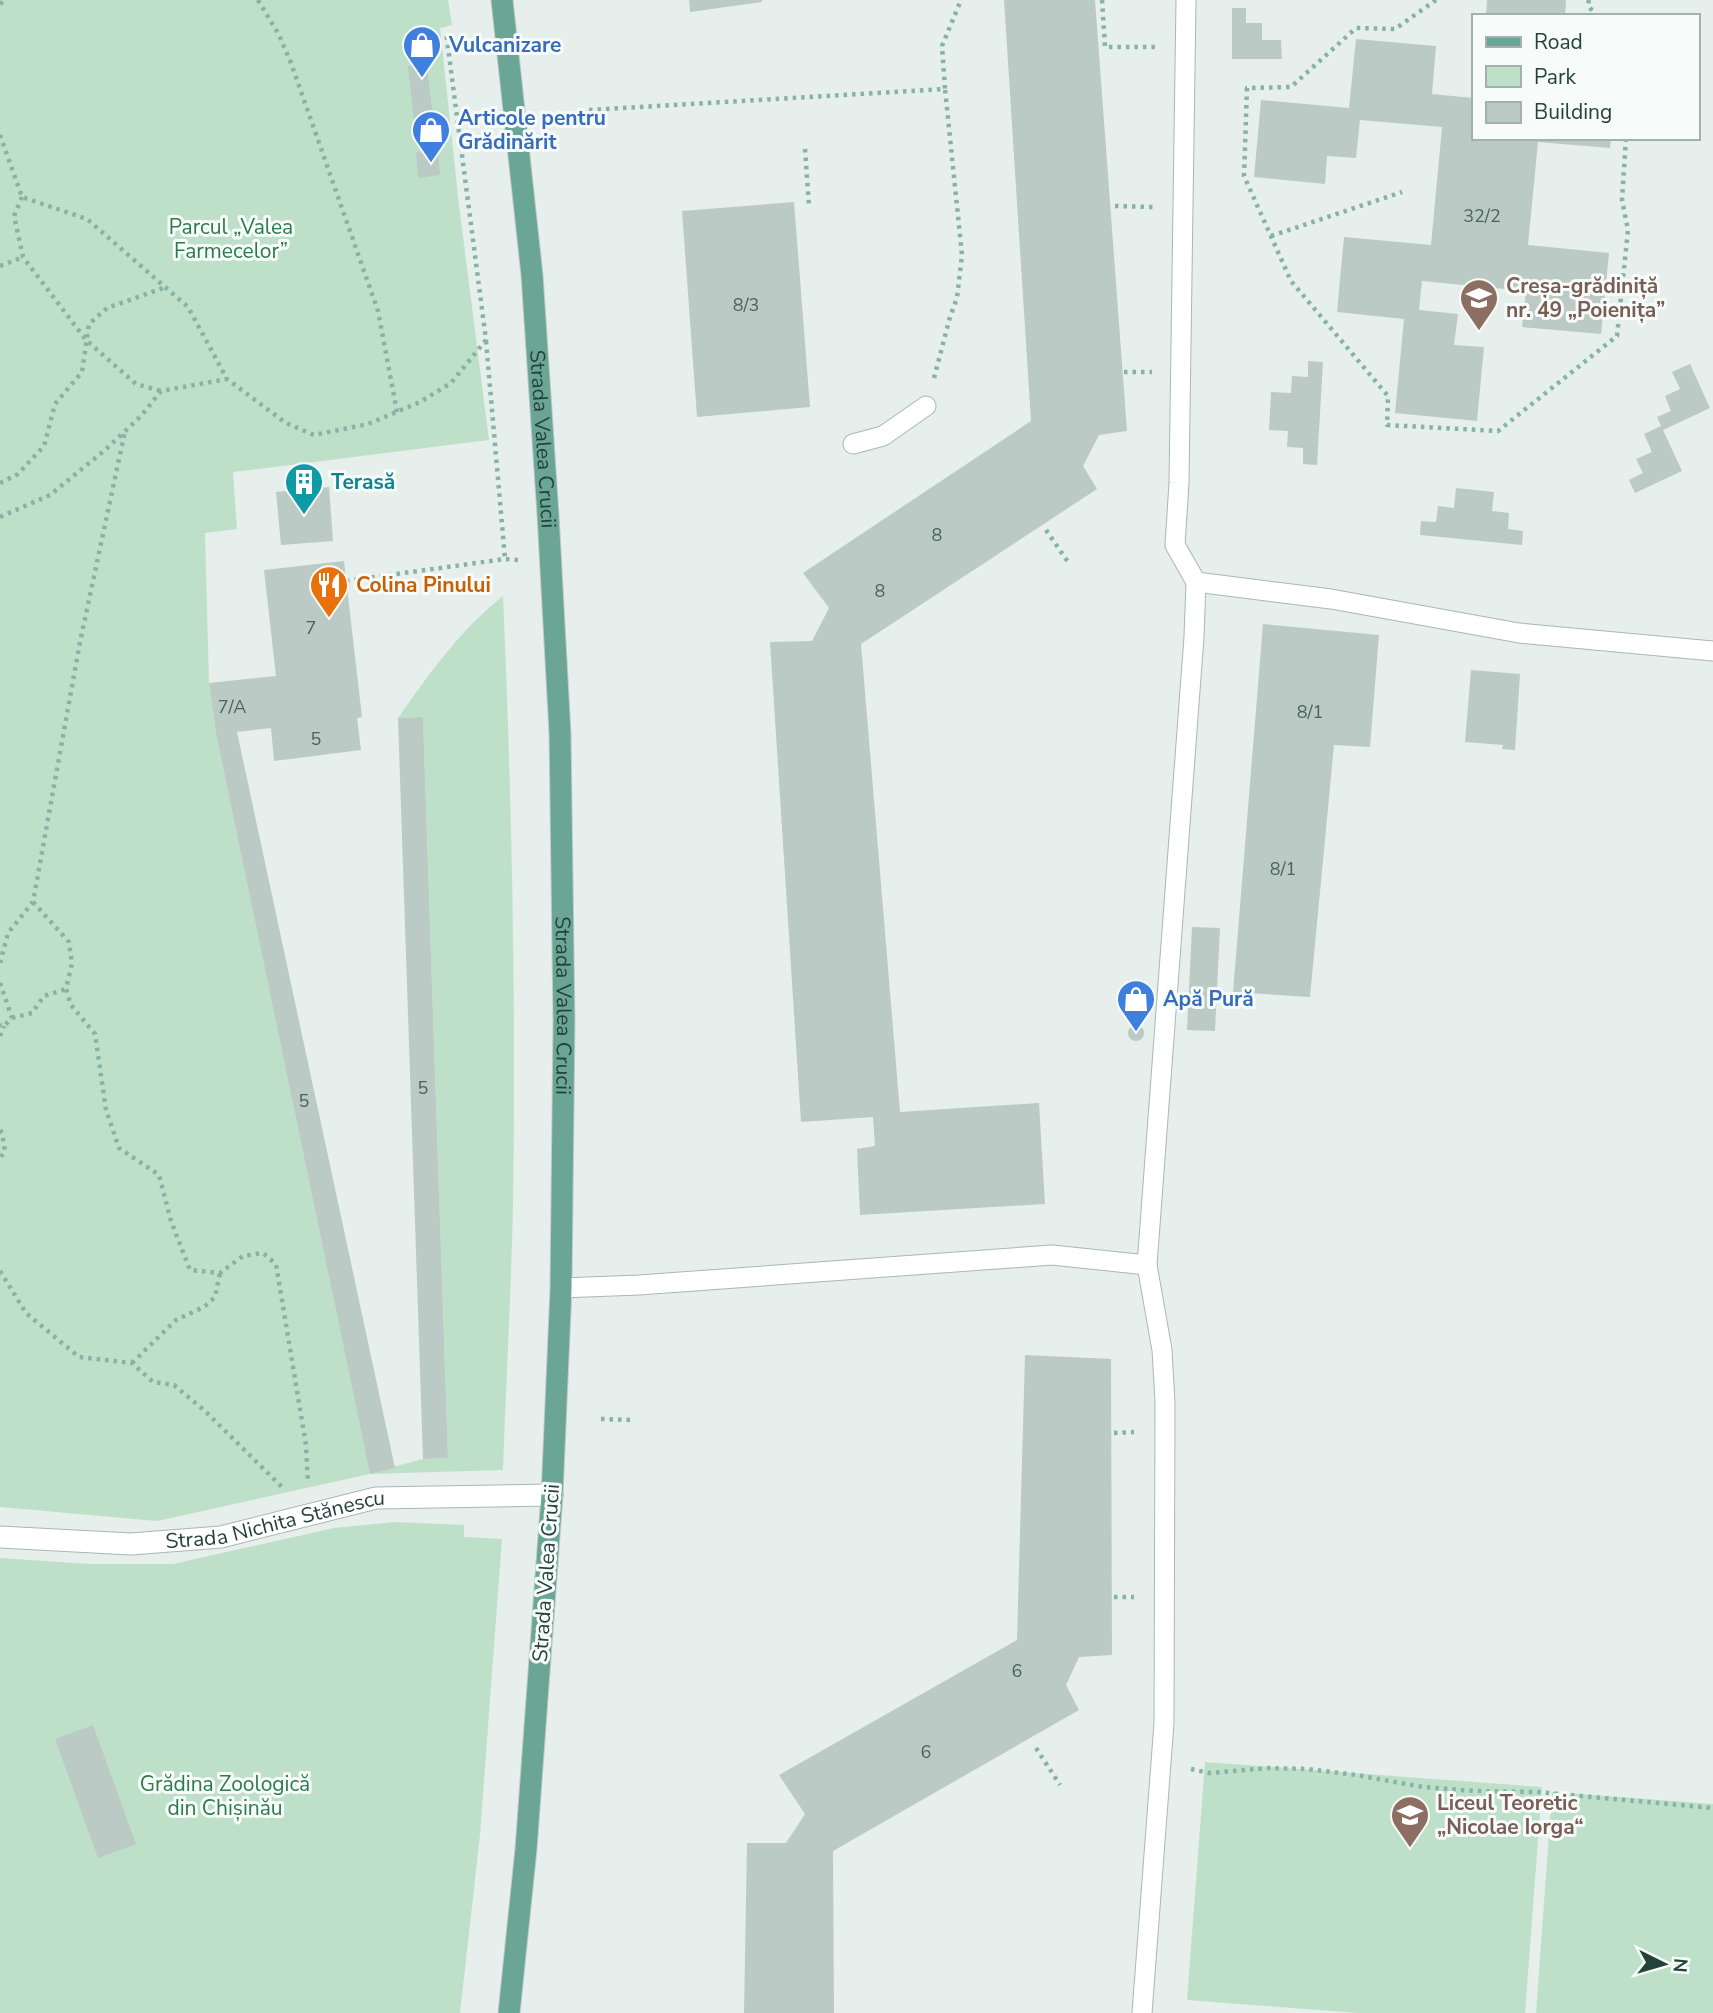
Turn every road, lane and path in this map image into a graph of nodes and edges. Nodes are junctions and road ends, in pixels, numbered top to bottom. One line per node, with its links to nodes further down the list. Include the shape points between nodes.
1 (6, 0): 8 (path)
2 (258, 0): 28 (path, via 291,63 378,311)
3 (502, 0): 52 (main road, Strada Valea Crucii, via 531,275 560,733)
4 (961, 0): 11 (path, via 942,46)
5 (1102, 0): 10 (path, via 1105,47)
6 (1186, 0): 10 (lane)
7 (1436, 0): 19 (path, via 1395,29 1356,28 1291,87 1247,88 1244,176)
8 (0, 4)
9 (446, 32): 24 (path)
10 (1185, 47): 38 (lane, via 1175,545)
11 (945, 89): 12 (path); 27 (path, via 962,255 957,298)
12 (589, 110)
13 (0, 135): 17 (path)
14 (1626, 140): 19 (path, via 1622,200 1628,230 1617,336 1498,431 1387,425 1388,396 1291,281)
15 (805, 149): 18 (path)
16 (1402, 192): 19 (path)
17 (22, 197): 20 (path, via 14,216); 22 (path, via 87,219)
18 (809, 206)
19 (1271, 236)
20 (23, 257): 21 (path); 23 (path)
21 (0, 266)
22 (166, 287): 23 (path, via 107,308 89,324); 25 (path, via 188,307)
23 (86, 340): 26 (path, via 136,384); 31 (path, via 82,372 55,404 44,446 18,474)
24 (486, 340): 28 (path, via 451,383); 34 (path)
25 (227, 379): 26 (path); 28 (path, via 286,423 314,435 369,424)
26 (162, 391): 29 (path)
27 (926, 406): 30 (lane, via 883,436)
28 (397, 412)
29 (125, 431): 32 (path, via 50,495); 40 (path, via 80,642)
30 (853, 444)
31 (0, 483)
32 (0, 517)
33 (1046, 530): 36 (path)
34 (505, 559): 35 (path); 37 (path)
35 (521, 561)
36 (1068, 562)
37 (346, 580)
38 (1196, 582): 39 (lane, via 1519,633); 49 (lane)
39 (1713, 651)
40 (33, 902): 41 (path, via 9,933); 43 (path, via 69,942 72,963)
41 (0, 963)
42 (0, 983): 44 (path)
43 (66, 989): 44 (path, via 44,996 32,1013); 51 (path, via 71,1005 95,1034 106,1110 119,1148 159,1175 190,1270)
44 (12, 1018): 45 (path)
45 (2, 1026): 46 (path)
46 (0, 1036)
47 (0, 1130): 48 (path, via 5,1151)
48 (0, 1158)
49 (1147, 1265): 52 (lane, via 1052,1255); 60 (lane, via 1162,1350 1165,1402)
50 (0, 1271): 53 (path, via 26,1313 79,1357)
51 (220, 1273): 53 (path, via 215,1297 205,1307 176,1320); 57 (path, via 243,1256 263,1253 275,1264 306,1445)
52 (561, 1288): 56 (main road, Strada Valea Crucii)
53 (132, 1363): 57 (path, via 153,1382 174,1385 195,1402)
54 (601, 1419): 55 (path)
55 (632, 1420)
56 (552, 1495): 57 (street, Strada Nichita Stănescu, via 376,1498); 63 (main road, Strada Valea Crucii)
57 (310, 1514): 58 (street, Strada Nichita Stănescu, via 221,1536 131,1544)
58 (0, 1537)
59 (1036, 1748): 61 (path)
60 (1161, 1755): 62 (path, via 1209,1773 1307,1769 1423,1787); 64 (lane)
61 (1060, 1785)
62 (1713, 1808)
63 (509, 2013)
64 (1142, 2013)

